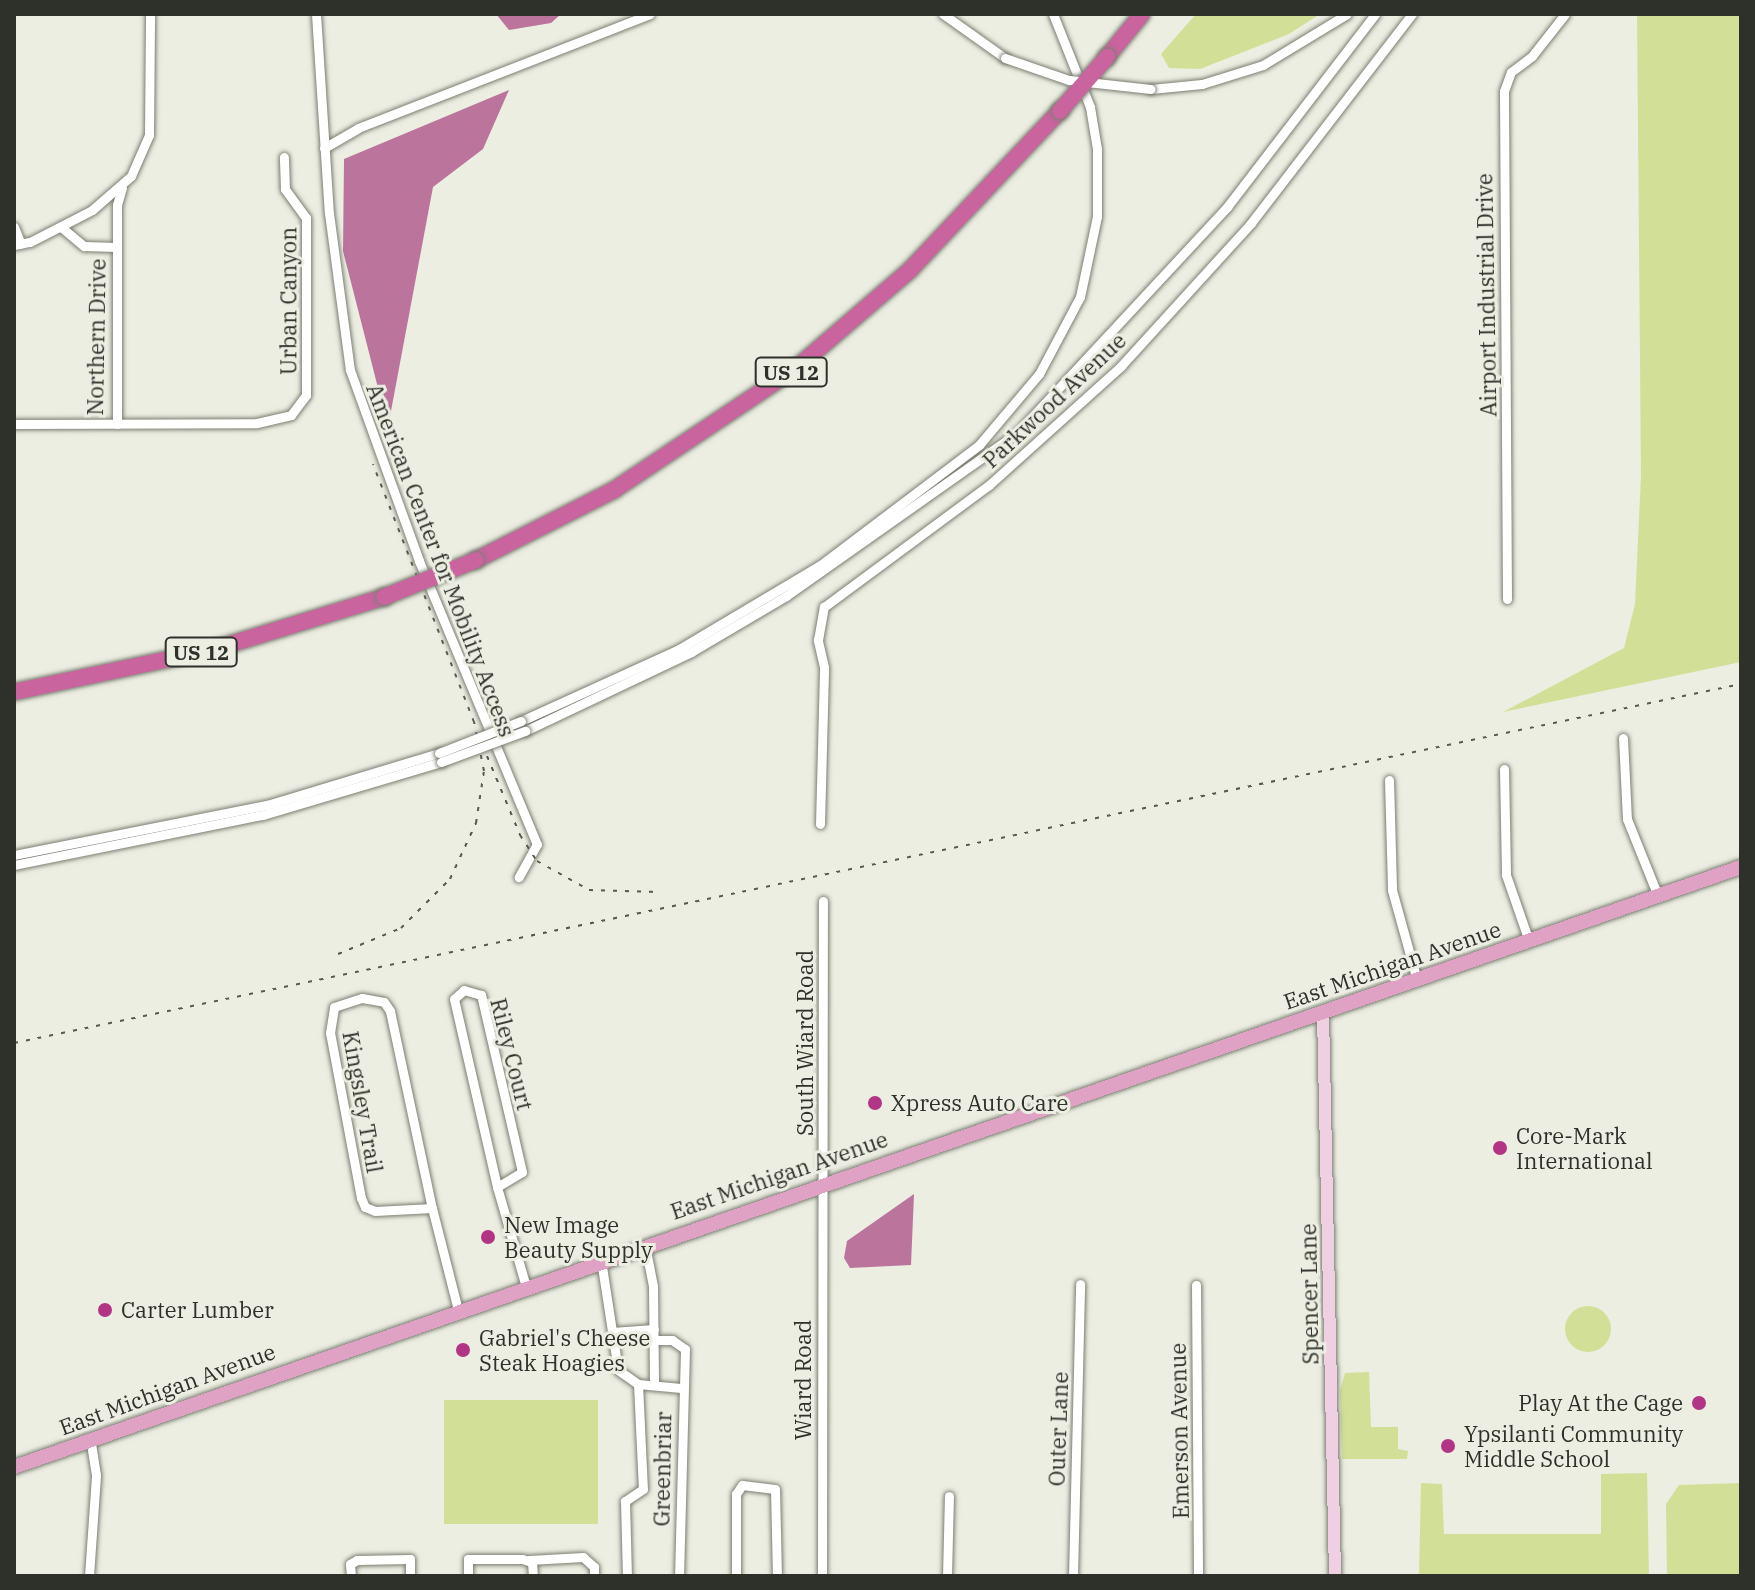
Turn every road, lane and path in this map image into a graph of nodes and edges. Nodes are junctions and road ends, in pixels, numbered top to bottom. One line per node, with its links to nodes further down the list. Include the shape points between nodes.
1 (150, 14): 13 (street, via 149,135)
2 (316, 14): 11 (street, American Center for Mobility Access)
3 (650, 14): 11 (street, via 358,128)
4 (943, 14): 7 (street, bridge, via 1005,58 1069,80 1151,89 1202,84 1263,65)
5 (1053, 14): 22 (street, via 1090,107 1097,149 1097,216 1080,297 1039,374 979,445 885,519 743,613)
6 (1142, 14): 21 (highway, US 12 / US 12, bridge, via 921,260 795,369 627,482 476,560 384,597 211,650)
7 (1347, 14)
8 (1375, 14): 22 (street, via 1227,207 1017,433 786,596 691,652)
9 (1412, 14): 27 (street, Parkwood Avenue, via 1251,223 1121,366 989,485 824,607 818,640 824,667)
10 (1565, 14): 20 (street, Airport Industrial Drive, via 1532,56 1511,72 1504,91)
11 (324, 148): 31 (street, American Center for Mobility Access, via 350,370 419,561 537,844)
12 (284, 157): 19 (street, Urban Canyon, via 285,189 306,218 306,395 300,406 279,421)
13 (123, 185): 15 (street); 17 (street, Northern Drive)
14 (14, 227): 16 (street)
15 (61, 227): 16 (street); 17 (street, Northern Drive, via 84,246)
16 (18, 244)
17 (116, 247): 19 (street, Northern Drive)
18 (14, 424): 19 (street, Northern Drive)
19 (117, 424)
20 (1507, 599)
21 (14, 692)
22 (523, 726): 24 (street, bridge)
23 (1623, 738): 32 (street, via 1627,819)
24 (440, 758): 28 (street, via 267,805); 29 (street, via 263,815)
25 (1504, 769): 34 (street, via 1506,875)
26 (1389, 780): 35 (street, via 1392,890)
27 (820, 824)
28 (14, 855)
29 (14, 865)
30 (1741, 867): 32 (main road, East Michigan Avenue)
31 (519, 877)
32 (1658, 896): 34 (main road, East Michigan Avenue)
33 (823, 901): 37 (street, South Wiard Road)
34 (1529, 941): 35 (main road, East Michigan Avenue)
35 (1417, 980): 36 (main road, East Michigan Avenue)
36 (1323, 1012): 37 (main road, East Michigan Avenue); 70 (street, Spencer Lane)
37 (820, 1184): 40 (main road, East Michigan Avenue); 66 (street, Wiard Road)
38 (497, 1187): 38 (street, Riley Court, via 454,999 464,990 481,995 522,1172); 44 (street, Riley Court)
39 (432, 1208): 39 (street, Kingsley Trail, via 390,1011 378,999 338,1003 330,1033 332,1058 365,1207); 45 (street, Kingsley Trail)
40 (645, 1245): 41 (main road, East Michigan Avenue); 46 (street)
41 (601, 1260): 44 (main road, East Michigan Avenue); 47 (street)
42 (1080, 1284): 68 (street, Outer Lane)
43 (1196, 1285): 69 (street, Emerson Avenue)
44 (526, 1287): 45 (main road, East Michigan Avenue)
45 (458, 1310): 52 (main road, East Michigan Avenue)
46 (654, 1329): 47 (street); 48 (street)
47 (612, 1332): 50 (street, via 618,1370)
48 (654, 1340): 49 (street); 51 (street, Greenbriar, via 672,1340 685,1349)
49 (654, 1383): 50 (street); 51 (street)
50 (638, 1384): 62 (street, via 643,1489 625,1501)
51 (681, 1388): 63 (street, Greenbriar)
52 (90, 1438): 53 (main road, East Michigan Avenue); 56 (street, via 96,1475)
53 (14, 1467)
54 (949, 1496): 67 (street)
55 (529, 1560): 59 (street, via 468,1559); 60 (street); 61 (street, via 583,1557 594,1567)
56 (89, 1576)
57 (351, 1576): 58 (street, via 350,1564 357,1560 410,1559)
58 (410, 1576)
59 (468, 1576)
60 (533, 1576)
61 (594, 1576)
62 (627, 1576)
63 (679, 1576)
64 (736, 1576): 65 (street, via 736,1494 742,1485 769,1485 777,1495)
65 (777, 1576)
66 (822, 1576)
67 (947, 1576)
68 (1073, 1576)
69 (1198, 1576)
70 (1335, 1576)

